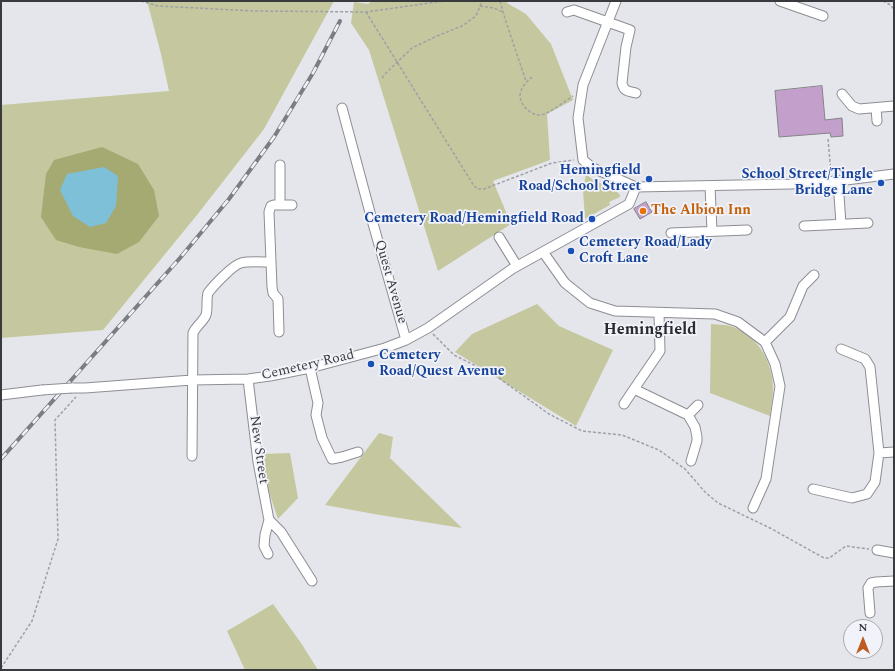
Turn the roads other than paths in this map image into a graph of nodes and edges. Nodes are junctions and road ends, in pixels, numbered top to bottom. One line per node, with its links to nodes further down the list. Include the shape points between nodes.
1 (616, 1): 5 (street)
2 (780, 1): 4 (street)
3 (567, 12): 5 (street, via 574,10)
4 (823, 16)
5 (608, 22): 6 (street, via 630,30 622,83 623,88); 16 (street, via 582,90 578,118 583,160 592,168)
6 (636, 93)
7 (842, 94): 10 (street, via 852,106 859,109)
8 (894, 106): 10 (street)
9 (342, 108): 32 (street, Quest Avenue)
10 (876, 108): 11 (street)
11 (877, 121)
12 (280, 165): 17 (street)
13 (894, 174): 14 (street)
14 (835, 181): 15 (street); 20 (street)
15 (710, 186): 16 (street); 23 (street)
16 (636, 187): 26 (street, Cemetery Road, via 629,204)
17 (280, 205): 18 (street); 27 (street, via 271,206 269,212)
18 (292, 205)
19 (868, 223): 20 (street)
20 (841, 224): 21 (street)
21 (804, 226)
22 (747, 230): 23 (street)
23 (712, 231): 24 (street)
24 (671, 233)
25 (499, 237): 28 (street)
26 (542, 252): 28 (street, Cemetery Road); 30 (street, via 565,283 590,303 615,311)
27 (270, 262): 31 (street, via 272,290 279,303); 37 (street, via 242,262 231,269 208,293 205,317 192,333)
28 (518, 266): 32 (street, Cemetery Road, via 428,328)
29 (814, 275): 33 (street, via 803,286 790,317)
30 (659, 313): 33 (street, via 715,314 738,322); 38 (street, via 660,351)
31 (279, 332)
32 (406, 340): 35 (street, Cemetery Road)
33 (765, 342): 49 (street, via 775,364 780,386 766,479)
34 (842, 349): 45 (street, via 864,359 870,367)
35 (310, 368): 36 (street, Cemetery Road); 43 (street, via 318,403 316,415 322,438 332,459)
36 (248, 379): 37 (street, Cemetery Road); 50 (street, New Street, via 258,462)
37 (192, 380): 39 (street, Cemetery Road, bridge); 46 (street)
38 (634, 389): 40 (street); 42 (street)
39 (1, 395)
40 (624, 404)
41 (698, 405): 42 (street)
42 (688, 414): 47 (street, via 697,437)
43 (358, 452)
44 (894, 452): 45 (street)
45 (879, 453): 48 (street, via 874,482 867,494 852,498)
46 (192, 456)
47 (691, 461)
48 (814, 489)
49 (753, 508)
50 (269, 520): 53 (street, via 264,546); 54 (street, via 281,532)
51 (877, 550): 52 (street)
52 (894, 553)
53 (268, 554)
54 (312, 581)
55 (894, 581): 56 (street, via 871,584 868,588)
56 (870, 613)

